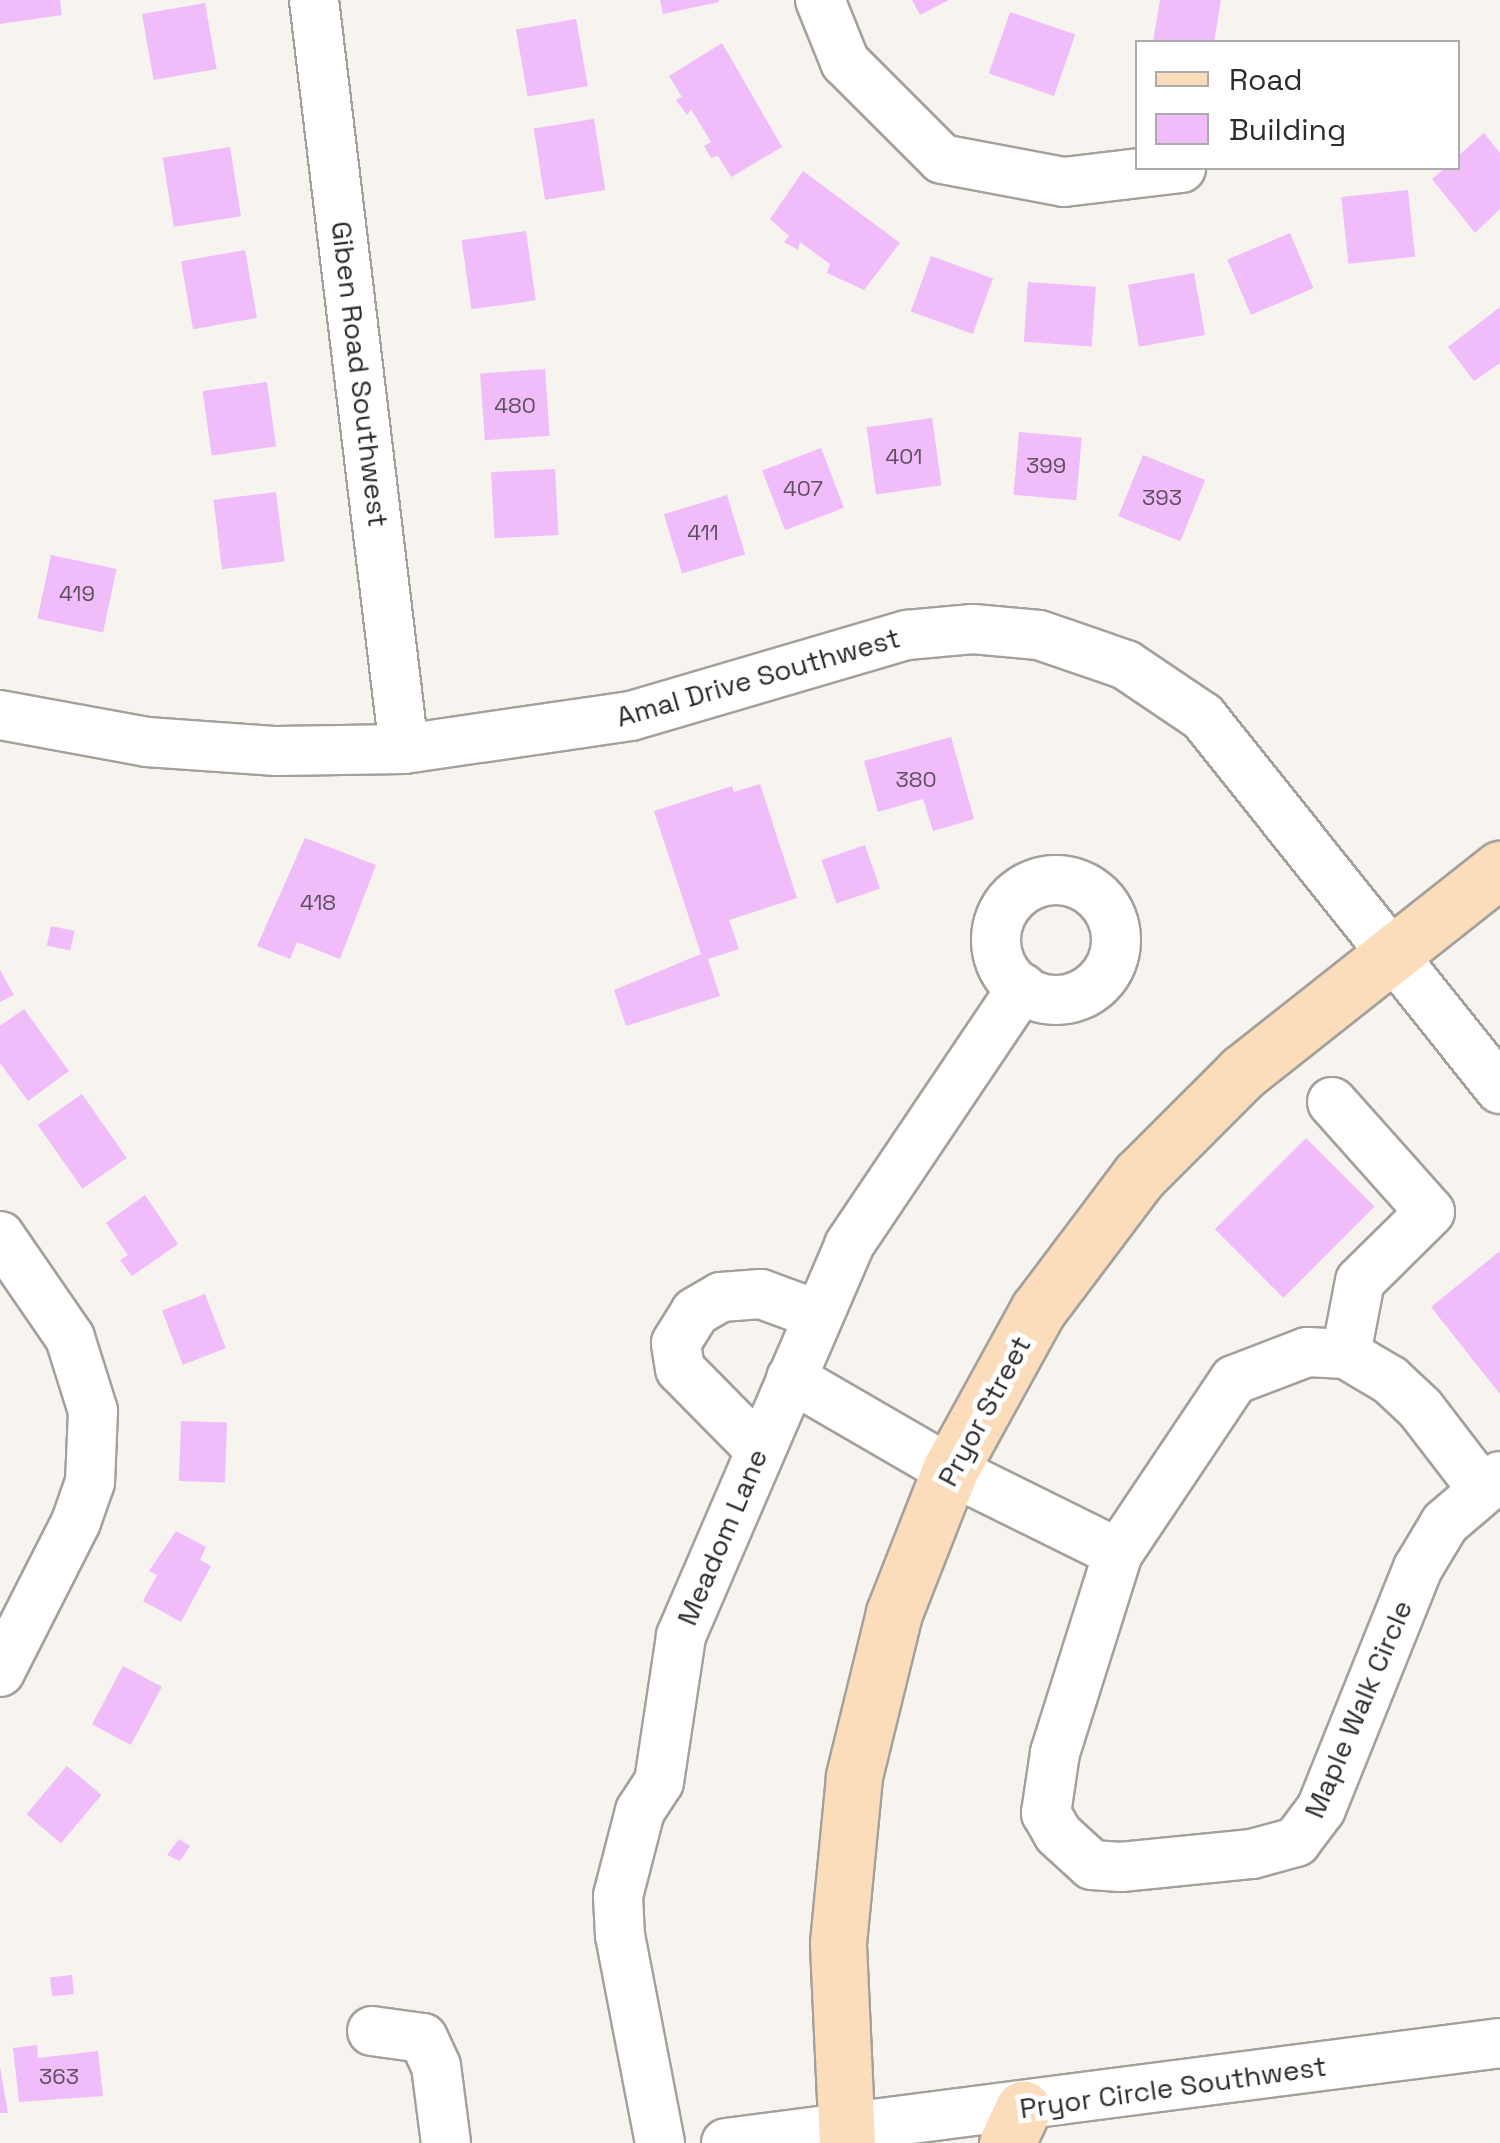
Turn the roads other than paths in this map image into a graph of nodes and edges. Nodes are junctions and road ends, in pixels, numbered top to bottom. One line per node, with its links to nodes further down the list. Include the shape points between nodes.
1 (314, 0): 5 (street, Giben Road Southwest)
2 (820, 0): 3 (street, via 845,62 942,159 1064,182)
3 (1164, 170)
4 (0, 715): 5 (street, Amal Drive Southwest, via 147,742 277,751)
5 (404, 748): 7 (street, Amal Drive Southwest, via 631,716 908,635 973,629 1039,635 1126,665 1203,717)
6 (1500, 868): 7 (main road, Pryor Street)
7 (1393, 952): 9 (street, Amal Drive Southwest); 16 (main road, Pryor Street, via 1243,1072 1140,1176 1038,1310)
8 (1022, 988): 12 (street, Meadom Lane, via 849,1245)
9 (1500, 1089)
10 (1332, 1102): 13 (street, via 1430,1212 1360,1281)
11 (0, 1236): 19 (street, via 70,1338 94,1411 90,1482 76,1522)
12 (818, 1316): 14 (street, Meadom Lane); 15 (street, via 761,1294 721,1297 695,1312 676,1343 680,1370)
13 (1346, 1354): 17 (street, Maple Walk Circle, via 1420,1408); 18 (street, Maple Walk Circle, via 1306,1352 1234,1380)
14 (790, 1378): 15 (street, Meadom Lane); 16 (street)
15 (759, 1449): 25 (street, Meadom Lane, via 681,1636 659,1782 640,1811 618,1896)
16 (950, 1470): 18 (street); 23 (main road, Pryor Street, via 894,1613 854,1776 838,1944)
17 (1489, 1496): 18 (street, Maple Walk Circle, via 1444,1523 1418,1568 1321,1809 1296,1842 1252,1854 1182,1864 1092,1865 1046,1813 1055,1753)
18 (1118, 1553)
19 (0, 1672)
20 (372, 2031): 24 (street, via 423,2038 436,2066)
21 (1500, 2043): 22 (street, Pryor Circle Southwest)
22 (1015, 2125): 23 (street, Pryor Circle Southwest)
23 (846, 2138): 26 (street, Pryor Circle Southwest)
24 (446, 2143)
25 (660, 2143)
26 (726, 2143)

